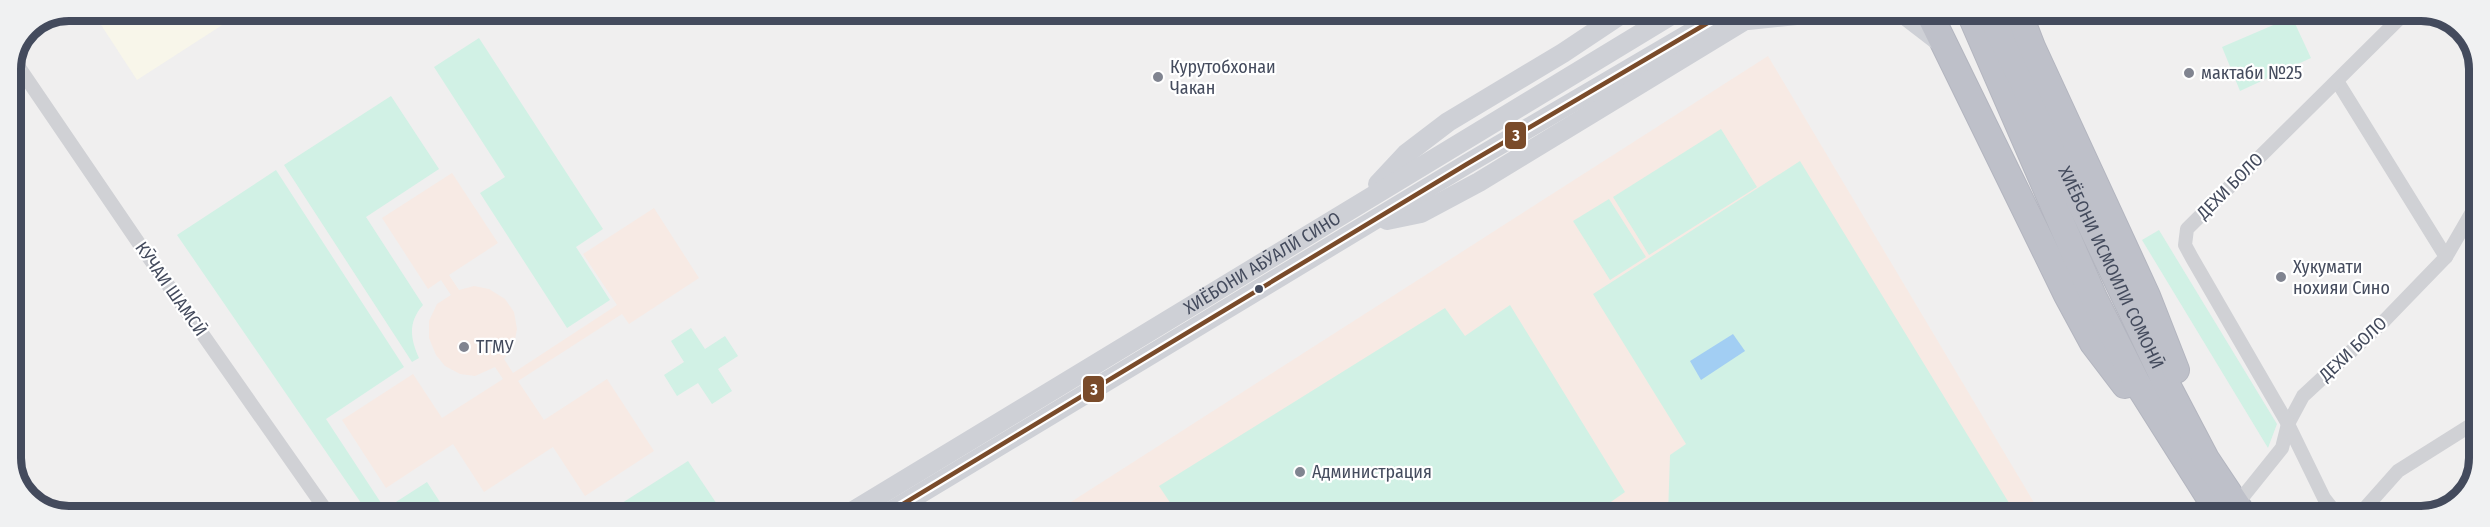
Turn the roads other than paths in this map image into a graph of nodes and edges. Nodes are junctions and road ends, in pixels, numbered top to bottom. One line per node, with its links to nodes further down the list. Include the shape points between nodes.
1 (1611, 21): 13 (main road, via 1448,122 1406,154)
2 (1661, 21): 13 (main road, ХИЁБОНИ АБӮАЛӢ СИНО)
3 (1731, 21): 22 (main road, ХИЁБОНИ АБӮАЛӢ СИНО, via 1467,164)
4 (1913, 21): 10 (main road)
5 (1933, 21): 10 (highway)
6 (1973, 21): 18 (highway, ХИЁБОНИ ИСМОИЛИ СОМОНӢ, via 2094,298 2137,383)
7 (1994, 21): 19 (highway, ХИЁБОНИ ИСМОИЛИ СОМОНӢ, via 2164,379)
8 (2022, 21): 19 (highway, via 2147,296 2201,422)
9 (2397, 21): 12 (street, ДЕХИ БОЛО)
10 (1947, 47): 18 (highway, via 2093,343)
11 (21, 70): 20 (street, КӮЧАИ ШАМСӢ)
12 (2337, 81): 15 (street); 16 (street, ДЕХИ БОЛО, via 2187,229 2185,245)
13 (1361, 201): 21 (main road, ХИЁБОНИ АБӮАЛӢ СИНО)
14 (2469, 217): 15 (street, ДЕХИ БОЛО)
15 (2446, 257): 16 (street, ДЕХИ БОЛО, via 2303,396)
16 (2288, 424): 25 (street, ДЕХИ БОЛО, via 2282,448); 26 (street, ДЕХИ БОЛО)
17 (2469, 426): 27 (street, via 2398,471)
18 (2171, 437): 23 (highway, ХИЁБОНИ ИСМОИЛИ СОМОНӢ)
19 (2217, 476): 24 (highway, ХИЁБОНИ ИСМОИЛИ СОМОНӢ)
20 (323, 506)
21 (861, 506)
22 (899, 506)
23 (2229, 506)
24 (2231, 506)
25 (2238, 506)
26 (2330, 506)
27 (2367, 506)

